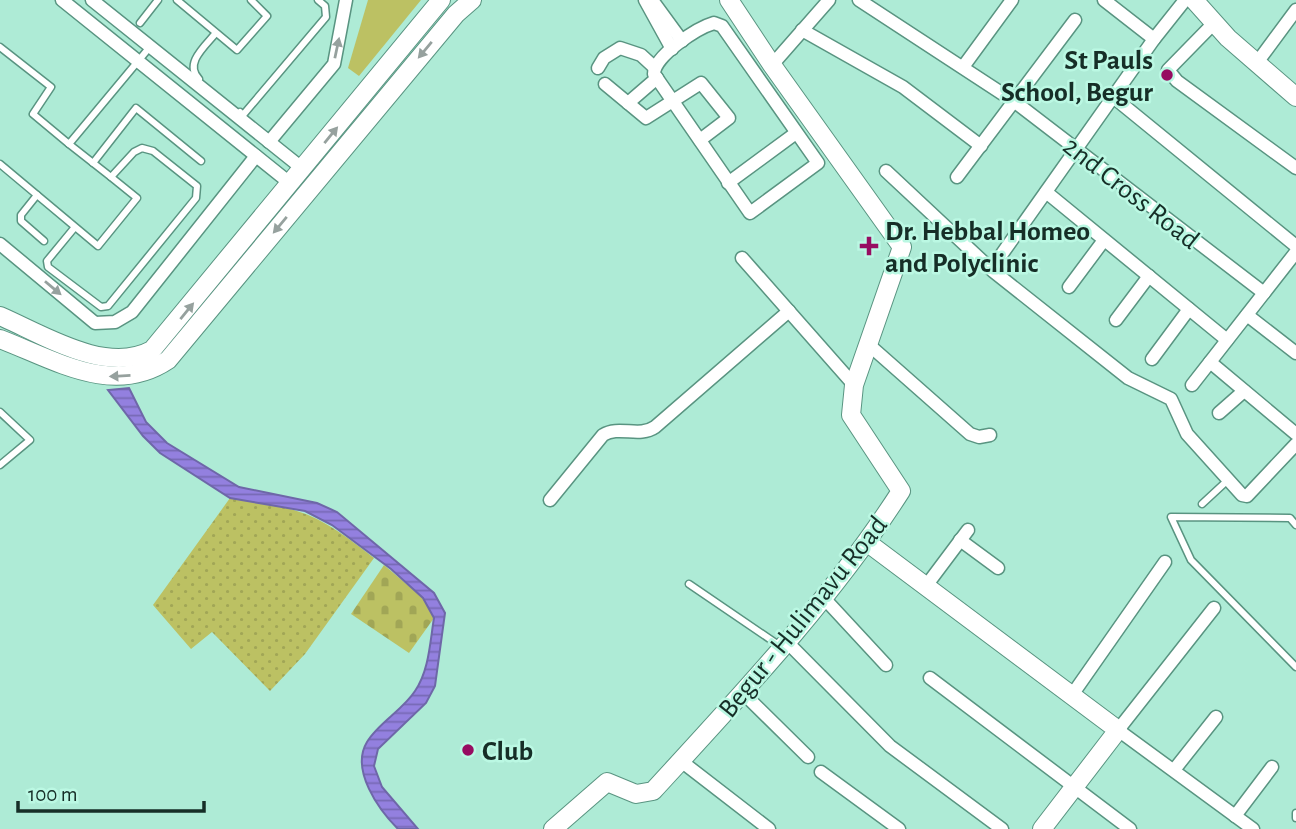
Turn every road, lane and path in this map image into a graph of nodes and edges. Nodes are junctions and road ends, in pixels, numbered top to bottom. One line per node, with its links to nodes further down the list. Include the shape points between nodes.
1 (62, 0): 29 (street)
2 (92, 0): 28 (street)
3 (158, 0): 21 (lane)
4 (177, 0): 24 (lane)
5 (251, 0): 24 (lane, via 267,16 237,50)
6 (318, 0): 24 (lane, via 325,6 326,17 243,115 192,71 192,64)
7 (346, 0): 45 (street, one-way to 7, via 334,64)
8 (442, 0): 54 (street, one-way to 8)
9 (472, 0): 68 (street, one-way to 68)
10 (645, 0): 26 (street)
11 (652, 0): 26 (street)
12 (729, 0): 31 (street, Begur - Hulimavu Road)
13 (829, 0): 23 (street)
14 (859, 0): 32 (street, 2nd Cross Road)
15 (1012, 0): 32 (street)
16 (1104, 0): 25 (street)
17 (1185, 0): 25 (street)
18 (1194, 0): 22 (street)
19 (1296, 10): 30 (street)
20 (1076, 20): 39 (street)
21 (140, 23)
22 (1214, 23): 30 (street); 53 (street, via 1168,71)
23 (802, 30): 31 (street); 47 (street, via 903,87)
24 (215, 34)
25 (1154, 39): 36 (street)
26 (677, 45): 34 (street); 43 (street, via 707,25 722,26)
27 (0, 47): 46 (lane, via 51,87 33,114)
28 (149, 48): 29 (lane); 41 (street)
29 (137, 61): 42 (street); 46 (lane)
30 (1256, 64): 37 (street)
31 (772, 65): 81 (street, Begur - Hulimavu Road, via 902,247)
32 (963, 66): 39 (street, 2nd Cross Road)
33 (598, 68): 34 (street, via 620,48 641,55)
34 (656, 73): 38 (street); 40 (street)
35 (605, 84): 40 (street)
36 (1112, 96): 48 (street); 66 (street)
37 (1296, 97)
38 (673, 102): 40 (street, via 646,118); 44 (street); 44 (street, via 701,83 729,118)
39 (1015, 102): 47 (street); 48 (street, 2nd Cross Road)
40 (628, 103)
41 (223, 107): 42 (street); 45 (street)
42 (212, 119): 49 (street)
43 (796, 133): 58 (street); 58 (street, via 818,163 750,213)
44 (700, 140): 58 (street)
45 (269, 142): 54 (street)
46 (69, 144): 51 (lane)
47 (981, 146): 57 (street)
48 (1076, 149): 60 (street); 73 (street, 2nd Cross Road)
49 (256, 156): 59 (street); 65 (street, one-way to 49, via 95,323 115,322 132,312)
50 (201, 162): 51 (lane, via 136,108)
51 (93, 163): 56 (lane)
52 (0, 164): 61 (lane)
53 (1296, 168)
54 (303, 169): 59 (street)
55 (886, 171): 70 (street)
56 (111, 177): 62 (lane, via 137,198 98,246); 62 (lane, via 142,148 153,151 197,186 196,198 108,306 101,307 48,267 47,261)
57 (957, 177)
58 (728, 183)
59 (290, 184): 68 (street)
60 (1046, 192): 63 (street); 70 (street)
61 (37, 195): 62 (lane); 64 (lane, via 21,221)
62 (75, 227)
63 (1104, 240): 71 (street); 72 (street)
64 (44, 241)
65 (0, 244)
66 (1296, 246)
67 (1296, 252): 73 (street)
68 (244, 255): 77 (street, one-way to 68, via 97,356 136,358 160,345); 79 (street, one-way to 79, via 177,352 138,375 92,374)
69 (742, 258): 75 (street)
70 (992, 268): 94 (street, via 1116,370 1171,400 1186,434)
71 (1149, 276): 74 (street); 78 (street)
72 (1069, 286)
73 (1264, 293): 76 (street)
74 (1189, 309): 80 (street); 83 (street)
75 (789, 311): 85 (street); 95 (street, via 650,431 603,435)
76 (1247, 315): 80 (street); 82 (street)
77 (0, 316)
78 (1116, 320)
79 (0, 339)
80 (1227, 340): 84 (street)
81 (869, 344): 85 (street, Begur - Hulimavu Road); 91 (street, via 970,434)
82 (1296, 353)
83 (1152, 359)
84 (1210, 362): 86 (street); 87 (street)
85 (854, 385): 98 (street, Begur - Hulimavu Road, via 851,415 901,491)
86 (1192, 385)
87 (1244, 391): 89 (street); 90 (street)
88 (0, 412): 93 (lane, via 30,440)
89 (1219, 413)
90 (1296, 434)
91 (990, 435)
92 (1296, 443): 94 (street, via 1247,496)
93 (0, 465)
94 (1229, 479): 96 (lane)
95 (550, 500)
96 (1202, 504)
97 (1296, 526): 107 (lane, via 1290,518 1171,517 1191,560)
98 (868, 543): 102 (street); 103 (street, Begur - Hulimavu Road)
99 (1165, 562): 110 (street)
100 (998, 568): 102 (street, via 964,535)
101 (689, 584): 105 (lane)
102 (926, 586): 110 (street)
103 (822, 597): 105 (street, Begur - Hulimavu Road); 106 (street)
104 (1213, 608): 112 (street)
105 (784, 644): 109 (street, Begur - Hulimavu Road); 123 (street, via 890,747)
106 (886, 665)
107 (1296, 667)
108 (930, 678): 118 (street)
109 (742, 692): 113 (street); 114 (street, Begur - Hulimavu Road)
110 (1073, 695): 112 (street)
111 (1216, 717): 116 (street)
112 (1118, 730): 116 (street); 118 (street)
113 (807, 757)
114 (681, 761): 120 (street, Begur - Hulimavu Road, via 653,791 636,794 607,782); 121 (street)
115 (1272, 767): 119 (street)
116 (1174, 770): 119 (street)
117 (821, 772): 122 (street)
118 (1075, 788): 124 (street); 125 (street)
119 (1235, 816): 126 (street)
120 (553, 829)
121 (769, 829)
122 (899, 829)
123 (1002, 829)
124 (1042, 829)
125 (1130, 829)
126 (1252, 829)

